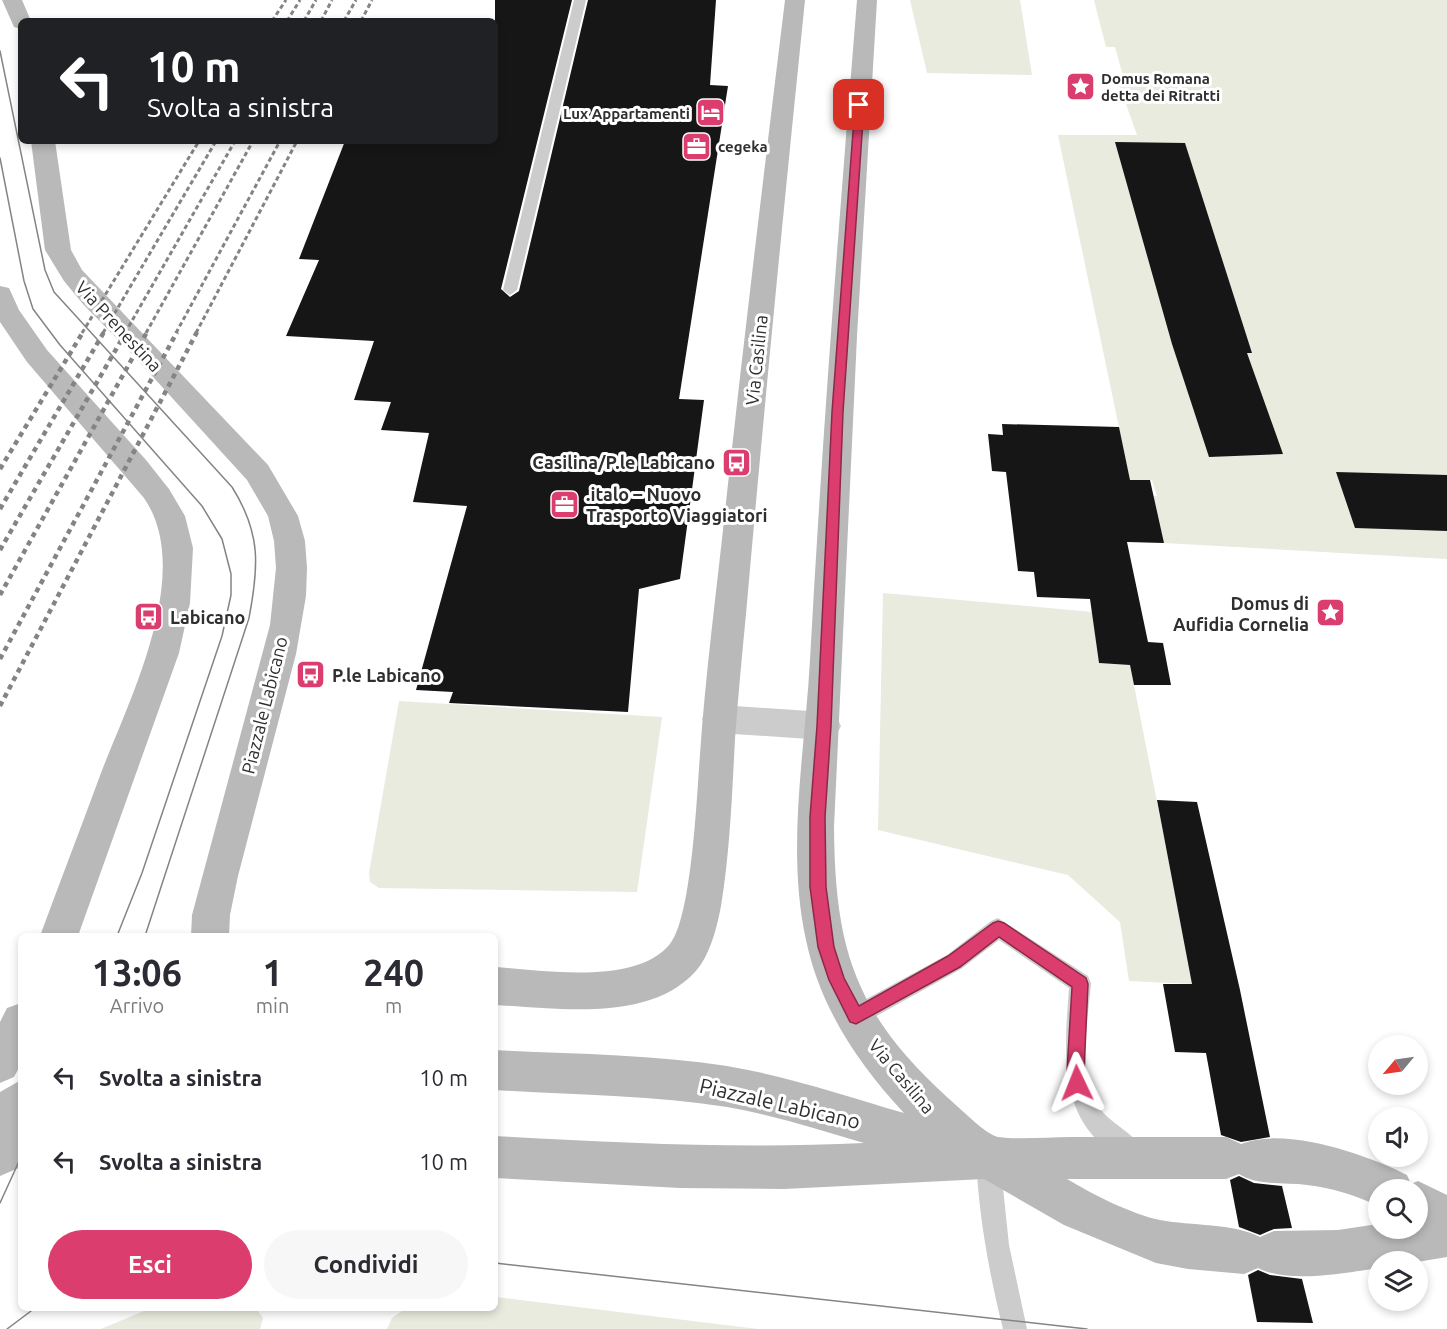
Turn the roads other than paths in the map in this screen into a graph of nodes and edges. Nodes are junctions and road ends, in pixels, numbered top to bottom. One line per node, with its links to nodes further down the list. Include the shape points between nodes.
1 (12, 0): 5 (main road)
2 (580, 0): 7 (lane)
3 (795, 0): 10 (main road, Via Casilina)
4 (867, 0): 11 (main road, Via Casilina, via 836,445)
5 (19, 18)
6 (43, 144): 9 (main road, Via Prenestina, via 58,250 65,265 90,297)
7 (510, 290)
8 (0, 294): 12 (main road, via 20,334 136,467 165,507 175,532 174,605 163,653)
9 (261, 478): 13 (main road, Piazzale Labicano, via 278,504 287,529 292,553 291,586 278,656 215,897)
10 (719, 719): 11 (street); 14 (main road, Via Casilina, via 706,885 694,937 685,956 663,975 639,986 610,990)
11 (824, 726): 15 (main road, Via Casilina, via 817,817 821,920 837,980)
12 (60, 933)
13 (210, 933)
14 (498, 986)
15 (856, 1016): 24 (main road, Via Casilina, via 877,1052 909,1089 947,1127); 25 (lane, via 954,962 998,928 1080,984 1075,1071 1079,1095 1104,1132)
16 (18, 1028): 17 (main road)
17 (0, 1063)
18 (498, 1070): 24 (main road, Piazzale Labicano, via 653,1078 729,1087)
19 (18, 1103): 20 (main road)
20 (0, 1118)
21 (18, 1147): 22 (main road)
22 (0, 1155)
23 (498, 1157): 24 (main road, Piazzale Labicano, via 784,1168)
24 (988, 1158): 25 (main road, Piazzale Labicano); 29 (main road, Piazzale Labicano, via 1079,1210 1126,1230 1188,1247 1338,1252); 30 (lane, via 995,1235)
25 (1144, 1158): 26 (main road, Piazzale Labicano, via 1282,1160 1341,1170)
26 (1368, 1181)
27 (1428, 1209): 28 (main road)
28 (1447, 1219)
29 (1447, 1235)
30 (1015, 1329)

